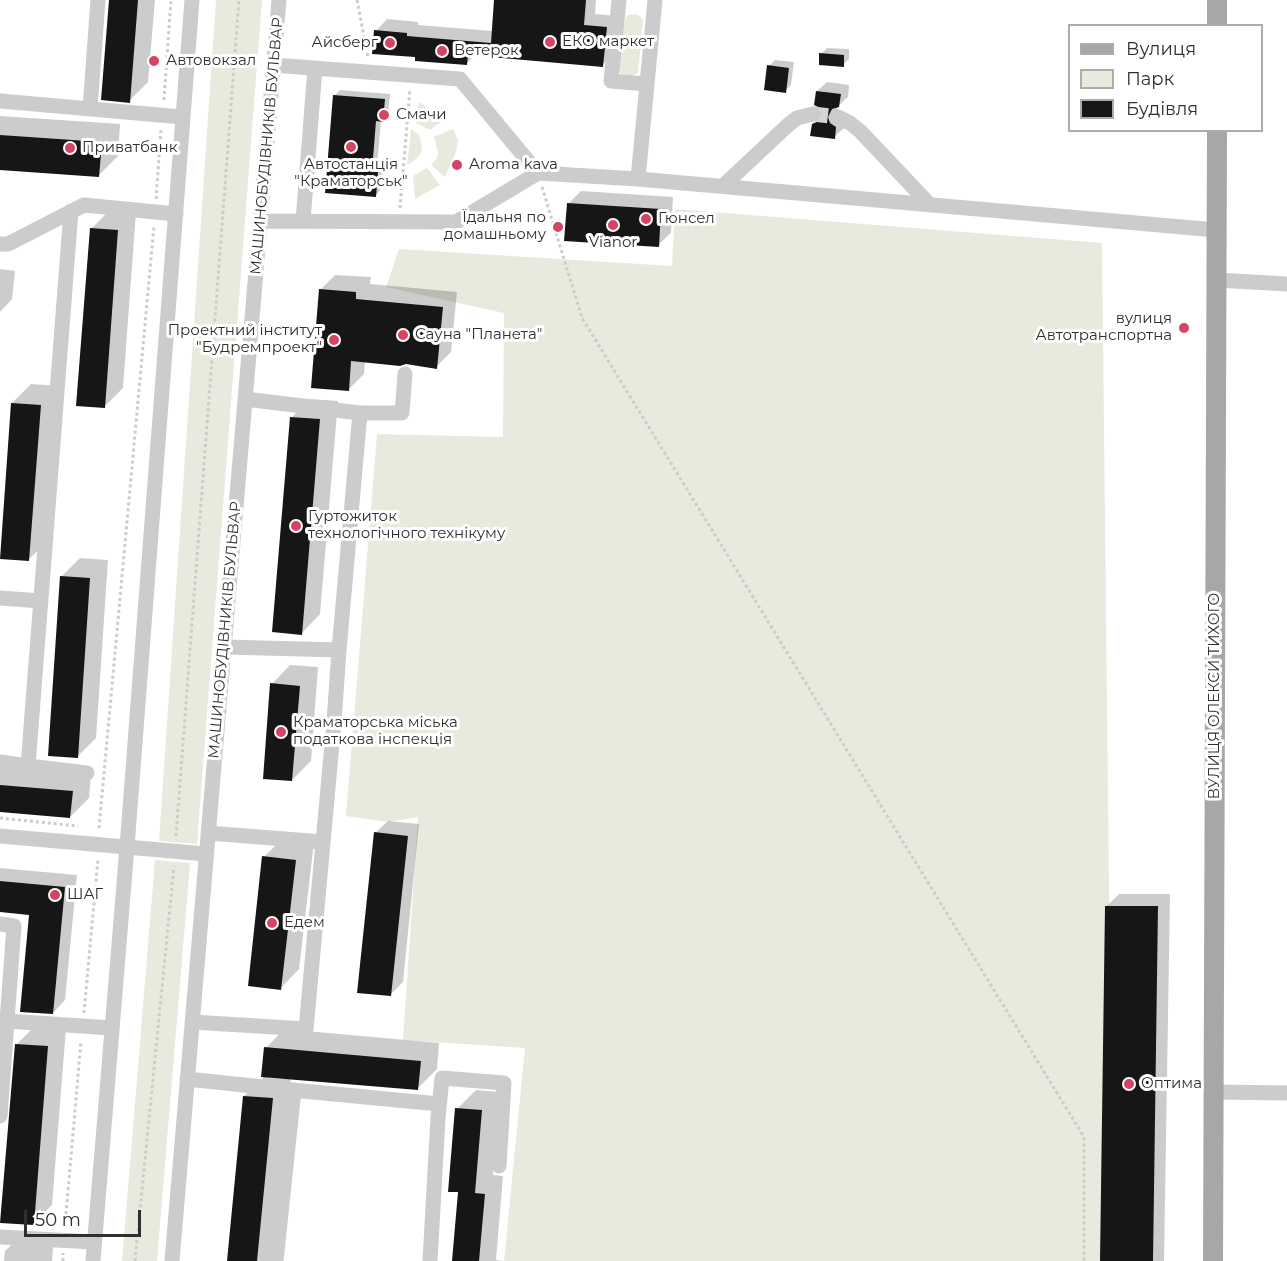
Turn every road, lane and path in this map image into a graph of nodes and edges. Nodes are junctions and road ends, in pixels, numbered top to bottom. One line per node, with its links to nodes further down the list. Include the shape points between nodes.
1 (98, 0): 17 (street)
2 (171, 0): 19 (path)
3 (192, 0): 20 (street)
4 (239, 0): 54 (path)
5 (279, 0): 11 (street, МАШИНОБУДІВНИКІВ БУЛЬВАР)
6 (357, 0): 13 (path)
7 (619, 0): 15 (street, via 611,81)
8 (655, 0): 15 (street)
9 (1216, 0): 10 (main road)
10 (1216, 24)
11 (273, 65): 12 (street); 30 (street, МАШИНОБУДІВНИКІВ БУЛЬВАР)
12 (315, 68): 13 (street); 31 (street)
13 (370, 72): 14 (street)
14 (411, 75): 23 (street, via 460,79); 32 (path)
15 (647, 84): 24 (street)
16 (0, 101): 17 (street)
17 (90, 109): 19 (street)
18 (813, 114): 25 (street, via 788,125)
19 (162, 115): 20 (street); 28 (path)
20 (182, 117): 29 (street)
21 (838, 117): 26 (street, via 860,131)
22 (1216, 132): 33 (main road, ВУЛИЦЯ ОЛЕКСИ ТИХОГО)
23 (538, 173): 24 (street); 32 (street, via 456,222); 78 (path, via 582,318 1084,1137)
24 (638, 179): 25 (street)
25 (723, 186): 26 (street)
26 (930, 205): 33 (street)
27 (71, 212): 28 (street, via 84,205); 34 (street); 41 (street)
28 (155, 212): 29 (street); 49 (path, via 100,828)
29 (176, 214): 53 (street)
30 (261, 221): 31 (street); 38 (street, МАШИНОБУДІВНИКІВ БУЛЬВАР)
31 (303, 221): 32 (street)
32 (399, 221)
33 (1216, 230): 35 (main road, ВУЛИЦЯ ОЛЕКСИ ТИХОГО)
34 (3, 240)
35 (1216, 280): 36 (street); 64 (main road, ВУЛИЦЯ ОЛЕКСИ ТИХОГО)
36 (1287, 284)
37 (405, 374): 39 (street, via 402,413)
38 (245, 399): 39 (street); 42 (street, МАШИНОБУДІВНИКІВ БУЛЬВАР)
39 (360, 412): 43 (street)
40 (0, 598): 41 (street)
41 (41, 601): 45 (street)
42 (224, 647): 43 (street); 50 (street, МАШИНОБУДІВНИКІВ БУЛЬВАР)
43 (339, 650): 52 (street)
44 (0, 762): 45 (street)
45 (28, 766): 46 (street)
46 (87, 773)
47 (0, 818): 48 (path)
48 (78, 826)
49 (89, 827)
50 (208, 833): 52 (street); 55 (street, МАШИНОБУДІВНИКІВ БУЛЬВАР)
51 (0, 836): 53 (street)
52 (323, 842): 59 (street, via 306,1029)
53 (127, 847): 54 (street); 61 (street)
54 (175, 851): 55 (street); 74 (path)
55 (206, 854): 59 (street, МАШИНОБУДІВНИКІВ БУЛЬВАР)
56 (98, 857): 60 (path)
57 (0, 924): 58 (street, via 14,926)
58 (7, 1021): 60 (street); 67 (street)
59 (192, 1022): 62 (street, МАШИНОБУДІВНИКІВ БУЛЬВАР)
60 (83, 1026): 61 (street); 70 (path)
61 (112, 1028): 71 (street)
62 (187, 1079): 63 (street); 75 (street, МАШИНОБУДІВНИКІВ БУЛЬВАР)
63 (294, 1090): 66 (street); 76 (street)
64 (1215, 1092): 65 (street); 79 (main road, ВУЛИЦЯ ОЛЕКСИ ТИХОГО)
65 (1287, 1093)
66 (439, 1104): 68 (street, via 442,1078 504,1083); 77 (street)
67 (0, 1116)
68 (499, 1166)
69 (0, 1237): 70 (street)
70 (64, 1240): 71 (street); 72 (path)
71 (94, 1242): 73 (street)
72 (63, 1261)
73 (93, 1261)
74 (135, 1261)
75 (172, 1261)
76 (276, 1261)
77 (430, 1261)
78 (1084, 1261)
79 (1213, 1261)

